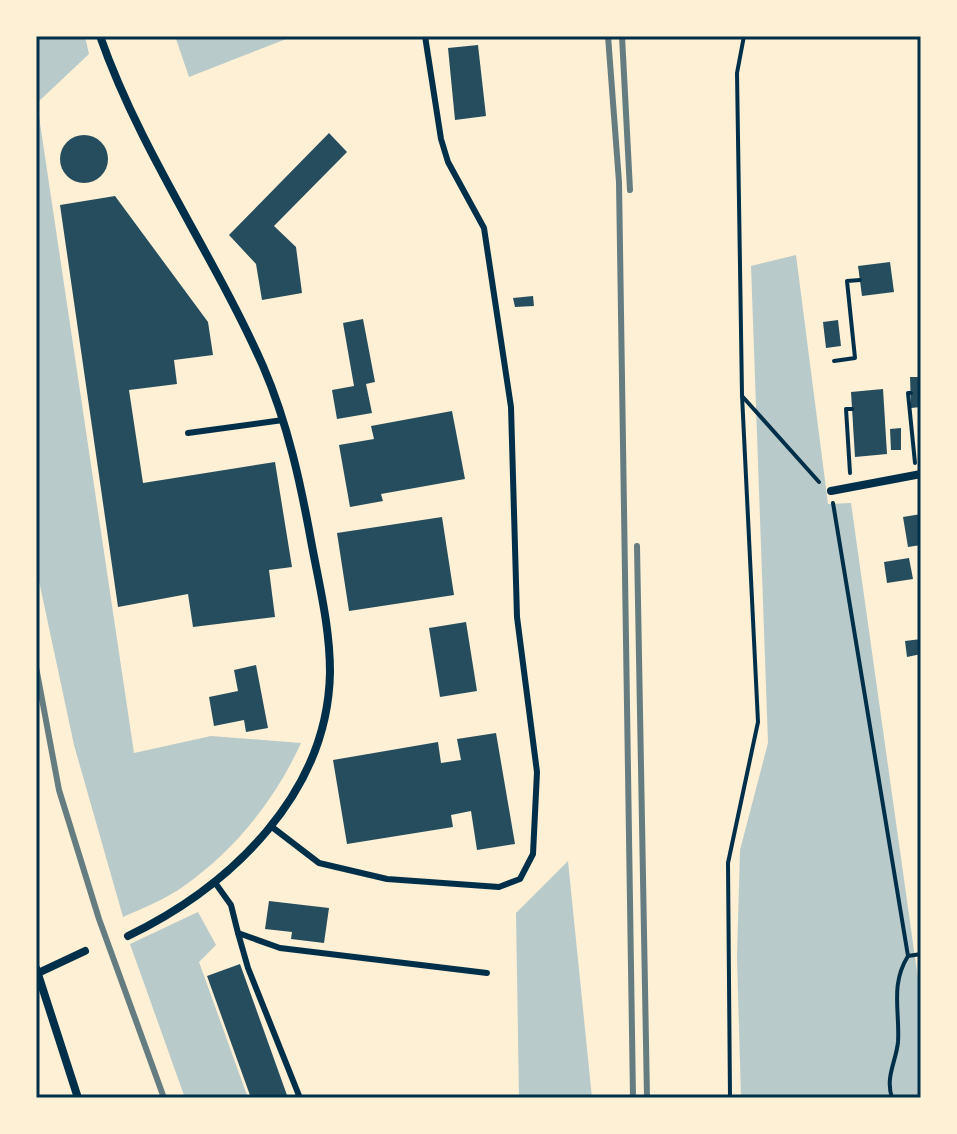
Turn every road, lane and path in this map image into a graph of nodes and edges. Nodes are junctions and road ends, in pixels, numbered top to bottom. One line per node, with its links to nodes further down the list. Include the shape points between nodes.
1 (100, 36): 9 (street, via 141,138 242,323)
2 (425, 36): 14 (lane, via 441,139 484,228 501,327 511,407 517,617 537,772 533,854 520,879 499,887 387,879 319,863)
3 (744, 36): 7 (path, via 737,73)
4 (860, 280): 5 (path, via 847,281 855,358)
5 (834, 361)
6 (911, 393): 11 (path)
7 (742, 395): 13 (path); 25 (path, via 758,722 728,863)
8 (852, 409): 12 (path, via 846,409)
9 (283, 420): 10 (lane); 14 (street, via 328,629 330,672 326,708 311,755)
10 (188, 433)
11 (918, 475): 12 (street)
12 (851, 487): 13 (street)
13 (831, 491): 20 (path)
14 (272, 827): 15 (street)
15 (216, 884): 16 (lane, via 231,905); 17 (street)
16 (238, 933): 22 (lane, via 280,948); 24 (lane)
17 (128, 936)
18 (85, 951): 21 (street)
19 (921, 954): 20 (path)
20 (908, 956): 26 (path, via 895,994 898,1039 889,1077)
21 (36, 972): 23 (street)
22 (487, 973)
23 (78, 1098)
24 (300, 1098)
25 (730, 1098)
26 (892, 1098)

